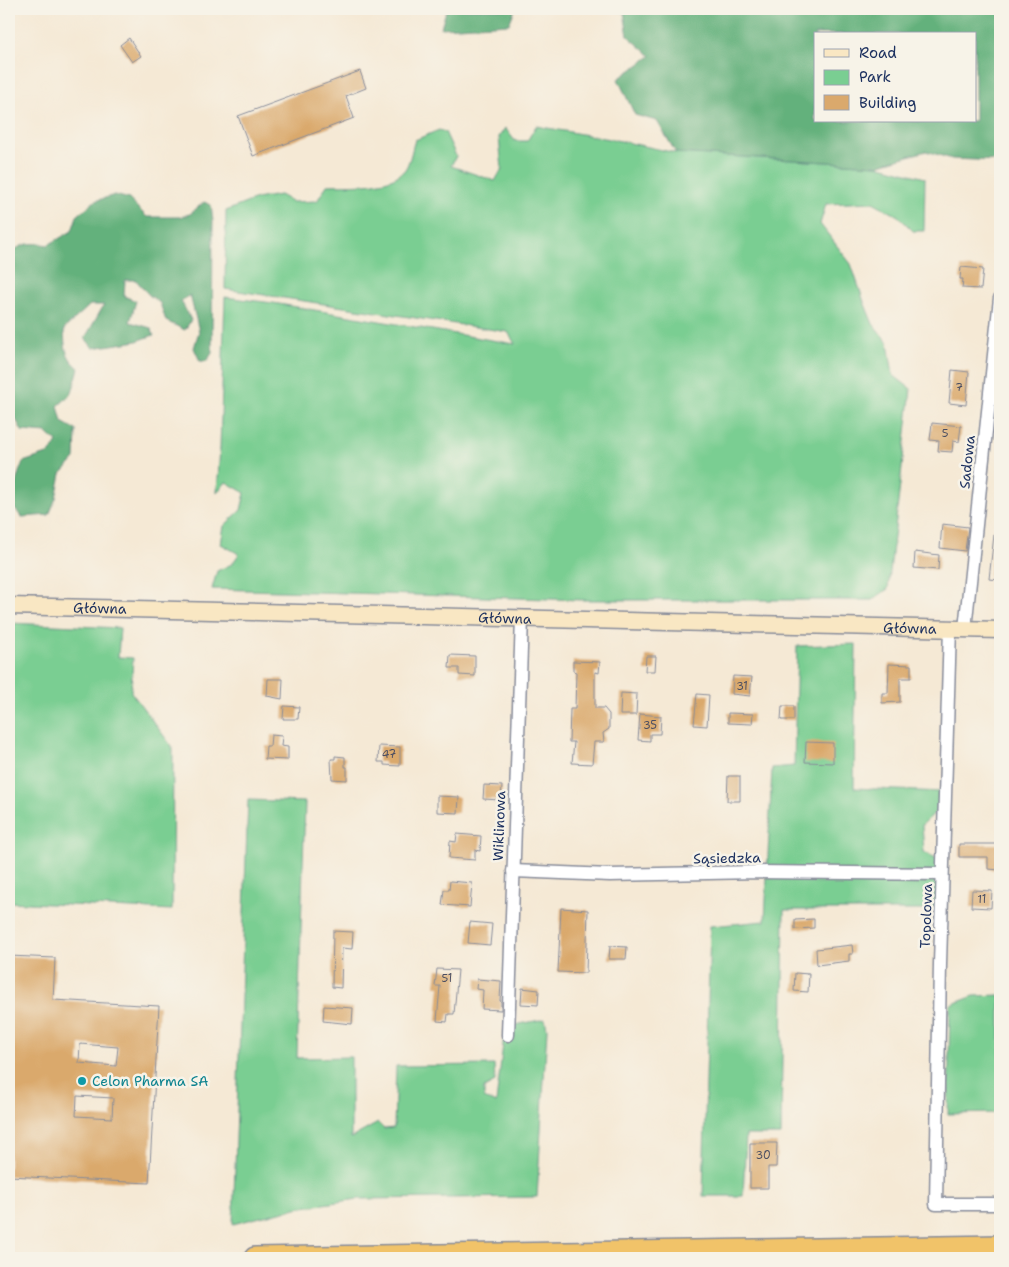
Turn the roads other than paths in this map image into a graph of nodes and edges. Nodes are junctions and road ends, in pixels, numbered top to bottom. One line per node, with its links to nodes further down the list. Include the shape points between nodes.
1 (1000, 298): 4 (street, Sadowa)
2 (9, 606): 3 (main road, Główna)
3 (522, 618): 4 (main road, Główna); 6 (street, Wiklinowa)
4 (958, 629): 5 (main road, Główna); 7 (street, Topolowa)
5 (1000, 630)
6 (513, 871): 7 (street, Sąsiedzka, via 610,875 757,872); 8 (street, Wiklinowa)
7 (942, 874): 9 (street, Topolowa, via 936,1204)
8 (508, 1035)
9 (1000, 1204)
10 (1000, 1246): 11 (highway)
11 (255, 1258)

